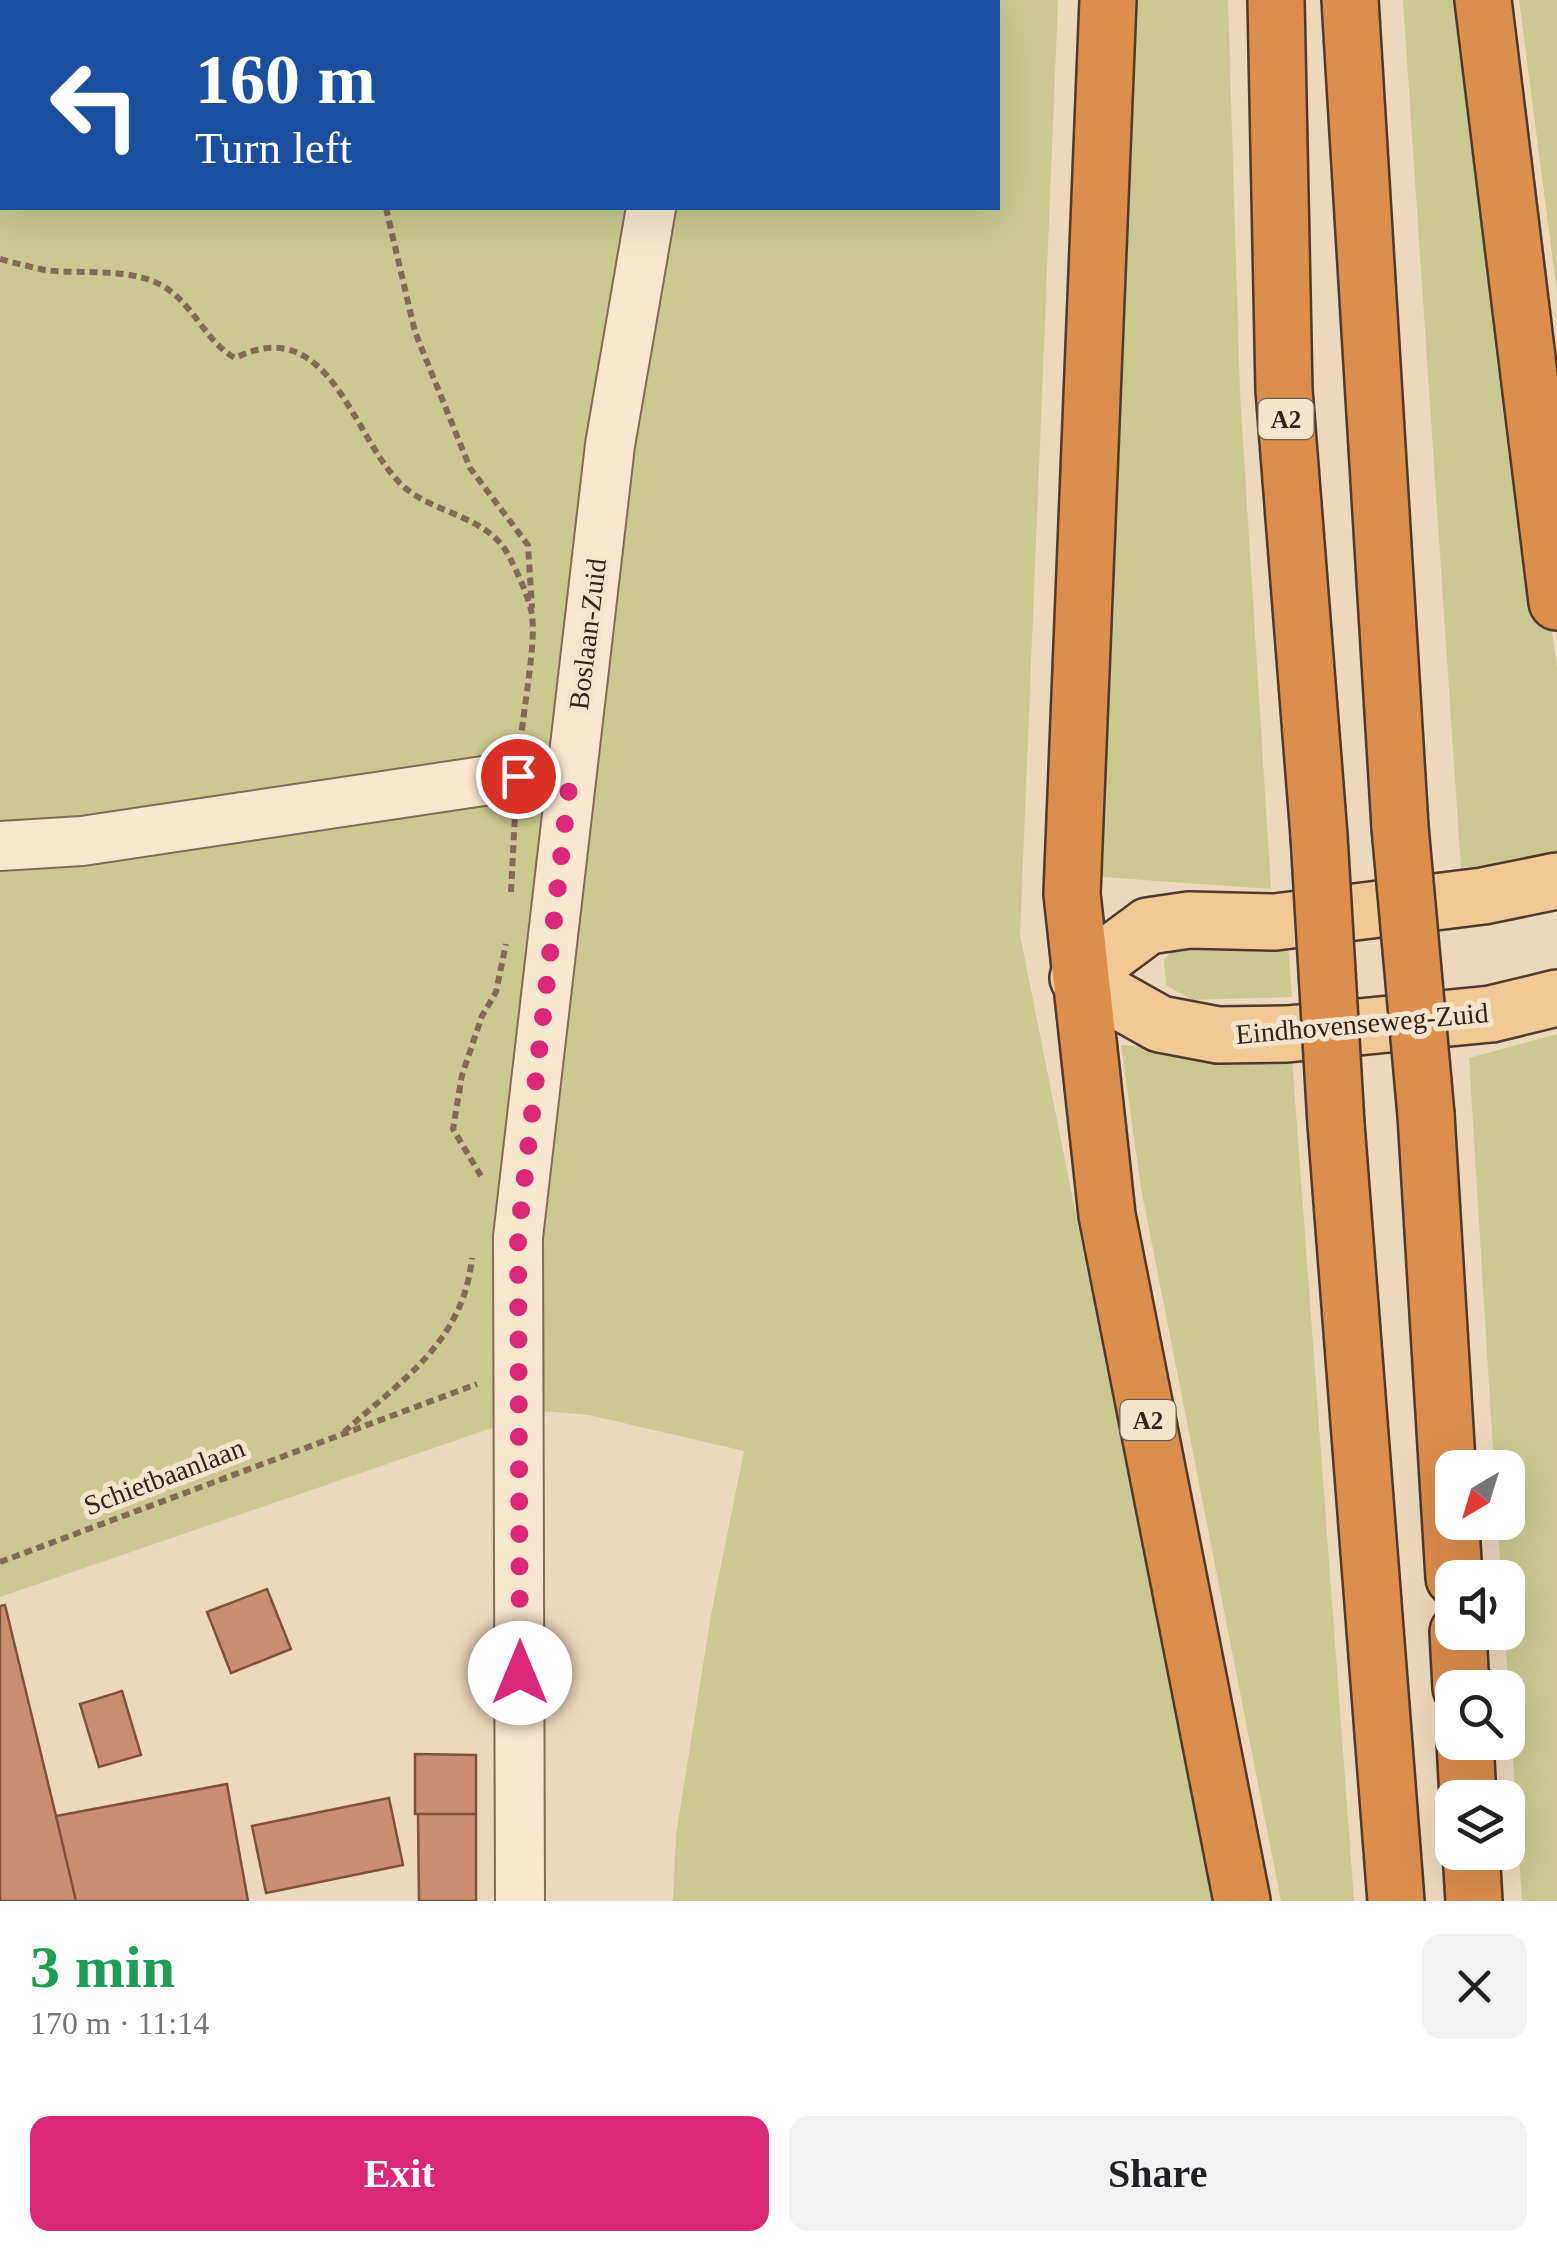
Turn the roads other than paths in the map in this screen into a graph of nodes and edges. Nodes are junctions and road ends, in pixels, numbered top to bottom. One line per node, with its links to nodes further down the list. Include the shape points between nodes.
1 (1108, 0): 10 (highway, A2, via 1072,894)
2 (1276, 0): 16 (highway, A2, bridge, via 1284,390)
3 (1350, 0): 12 (highway, bridge)
4 (1483, 0): 6 (highway)
5 (651, 210): 7 (street, Boslaan-Zuid, via 610,445)
6 (1557, 602)
7 (570, 779): 8 (street, via 518,776 82,842); 14 (street, Boslaan-Zuid, via 518,1237)
8 (0, 846)
9 (1557, 881): 10 (main road, via 1274,922 1148,926)
10 (1078, 978): 11 (main road, Eindhovenseweg-Zuid, via 1160,1024 1218,1035 1491,1014); 15 (highway, A2, via 1107,1214)
11 (1557, 998)
12 (1453, 1560)
13 (1472, 1870): 17 (highway)
14 (520, 1901)
15 (1242, 1901)
16 (1396, 1901)
17 (1474, 1901)

